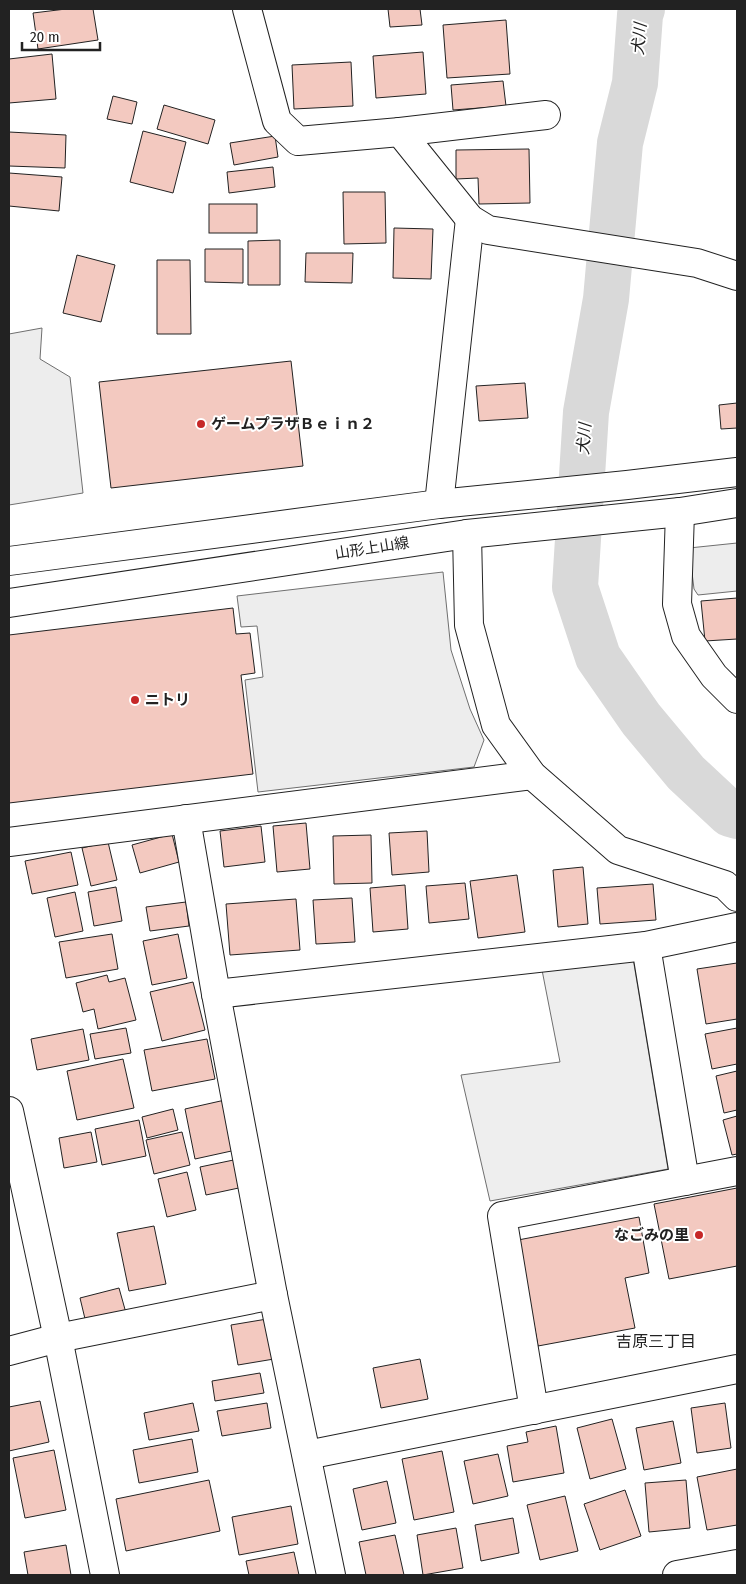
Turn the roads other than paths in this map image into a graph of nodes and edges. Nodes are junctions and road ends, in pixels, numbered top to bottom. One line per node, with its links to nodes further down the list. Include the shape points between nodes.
1 (247, 9): 3 (main road, via 277,121 298,141)
2 (546, 115): 3 (main road)
3 (400, 132): 4 (main road)
4 (470, 219): 5 (main road, via 488,230 697,263); 8 (main road)
5 (737, 276)
6 (737, 472): 8 (main road)
7 (737, 503): 9 (main road, 山形上山線)
8 (439, 504): 11 (main road)
9 (680, 512): 10 (main road, 山形上山線); 13 (main road, via 677,604 686,636 714,676)
10 (467, 534): 12 (main road, 山形上山線); 14 (main road, via 469,625 496,725)
11 (9, 561)
12 (9, 603)
13 (737, 699)
14 (532, 775): 15 (main road); 17 (main road, via 618,850 725,885)
15 (186, 819): 16 (main road); 20 (main road)
16 (9, 842)
17 (737, 897)
18 (737, 927): 19 (main road)
19 (646, 946): 20 (main road); 23 (main road)
20 (216, 994): 24 (main road)
21 (9, 1111): 25 (main road)
22 (737, 1171): 23 (main road)
23 (684, 1181): 28 (main road, via 502,1216)
24 (273, 1295): 25 (main road); 29 (main road)
25 (58, 1338): 26 (main road); 31 (main road)
26 (9, 1351)
27 (737, 1369): 28 (main road)
28 (534, 1410): 29 (main road)
29 (307, 1455): 32 (main road)
30 (737, 1564): 33 (main road)
31 (105, 1575)
32 (331, 1575)
33 (677, 1575)

